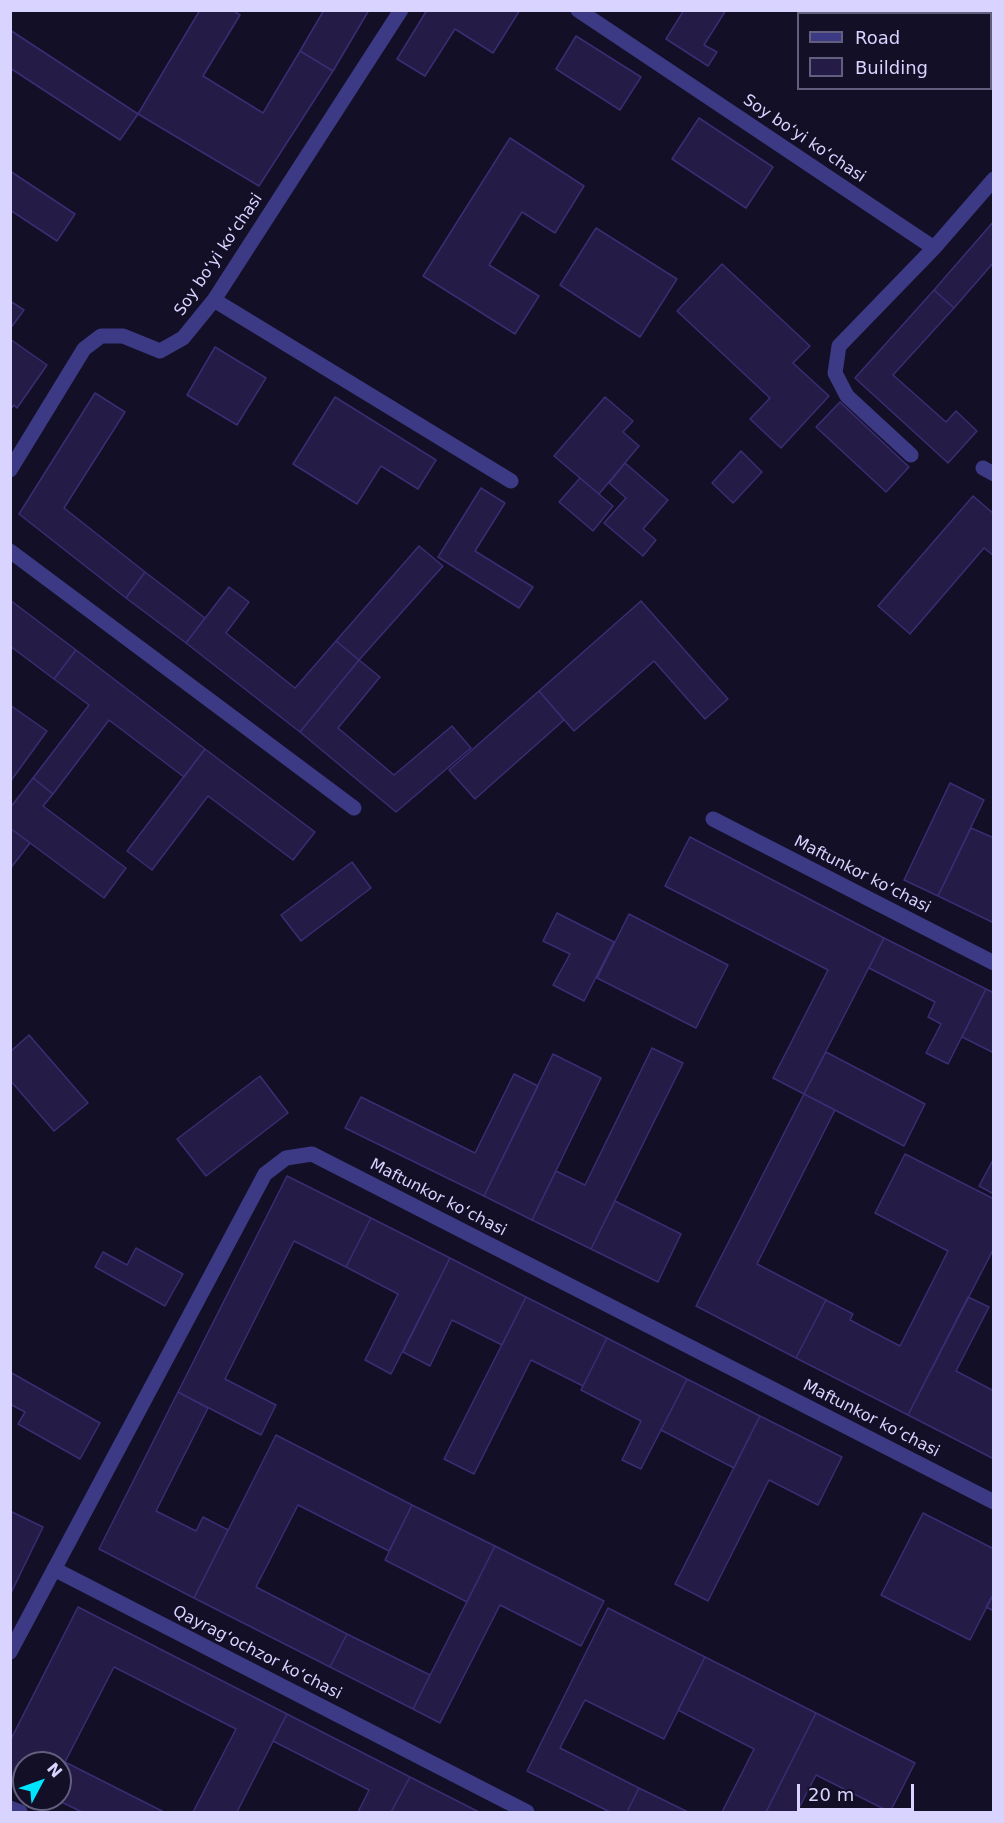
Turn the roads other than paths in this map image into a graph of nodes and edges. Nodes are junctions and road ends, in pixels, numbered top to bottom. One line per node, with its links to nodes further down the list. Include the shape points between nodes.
1 (401, 10): 5 (street, Soy boʻyi koʻchasi)
2 (578, 10): 4 (street, Soy boʻyi koʻchasi)
3 (993, 179): 4 (street)
4 (934, 248): 6 (street, via 839,346 835,373 847,396)
5 (214, 300): 7 (street, Soy boʻyi koʻchasi, via 183,338 160,351 123,336 101,336 84,350); 8 (street)
6 (911, 455)
7 (10, 470)
8 (511, 481)
9 (10, 551): 10 (street)
10 (354, 808)
11 (713, 819): 12 (street, Maftunkor koʻchasi)
12 (993, 963)
13 (993, 1502): 14 (street, Maftunkor koʻchasi, via 312,1154 286,1158 266,1174)
14 (54, 1569): 15 (street); 18 (street, Qayragʻochzor koʻchasi)
15 (10, 1652)
16 (10, 1808): 17 (street)
17 (20, 1812)
18 (527, 1812)

